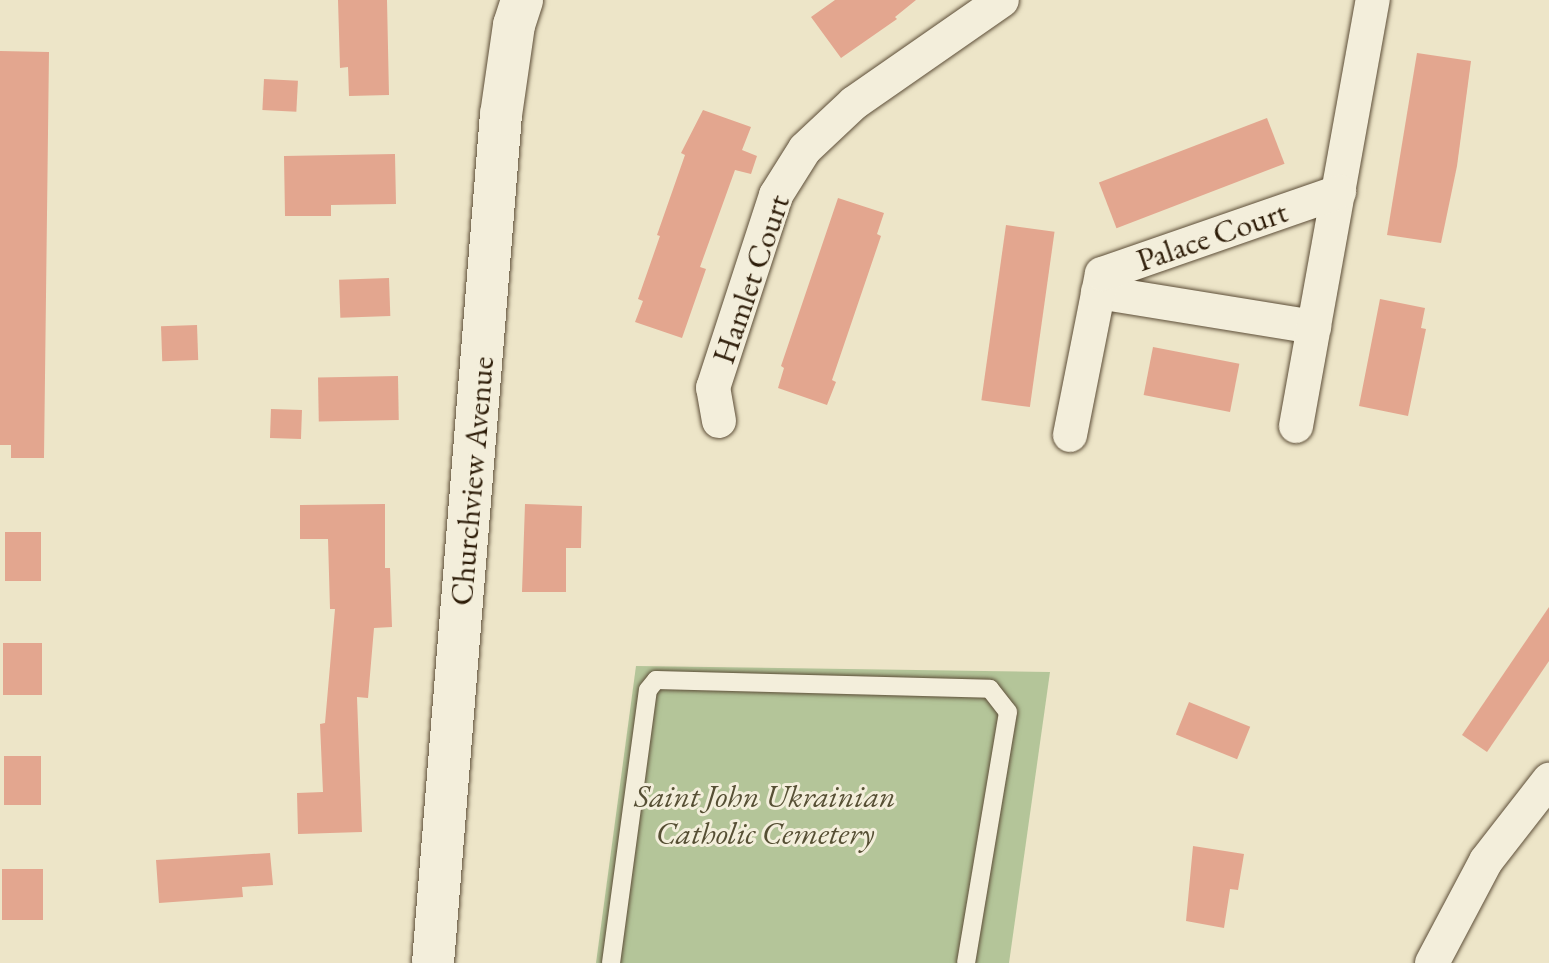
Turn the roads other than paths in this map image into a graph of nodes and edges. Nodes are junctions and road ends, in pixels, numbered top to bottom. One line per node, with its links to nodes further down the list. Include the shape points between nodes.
1 (522, 0): 11 (street, Churchview Avenue, via 501,115)
2 (1002, 0): 7 (street, Hamlet Court, via 854,103 805,149 776,195 713,388)
3 (1373, 0): 4 (street, Palace Court)
4 (1339, 192): 5 (street, Palace Court, via 1102,274); 6 (street, Palace Court)
5 (1098, 292): 6 (street, Palace Court); 9 (street, Palace Court)
6 (1314, 327): 8 (street, Palace Court)
7 (719, 421)
8 (1296, 426)
9 (1070, 435)
10 (1549, 780): 14 (street, via 1486,861)
11 (433, 963)
12 (611, 963): 13 (lane, via 648,690 656,680 990,689 1008,712)
13 (966, 963)
14 (1432, 963)

